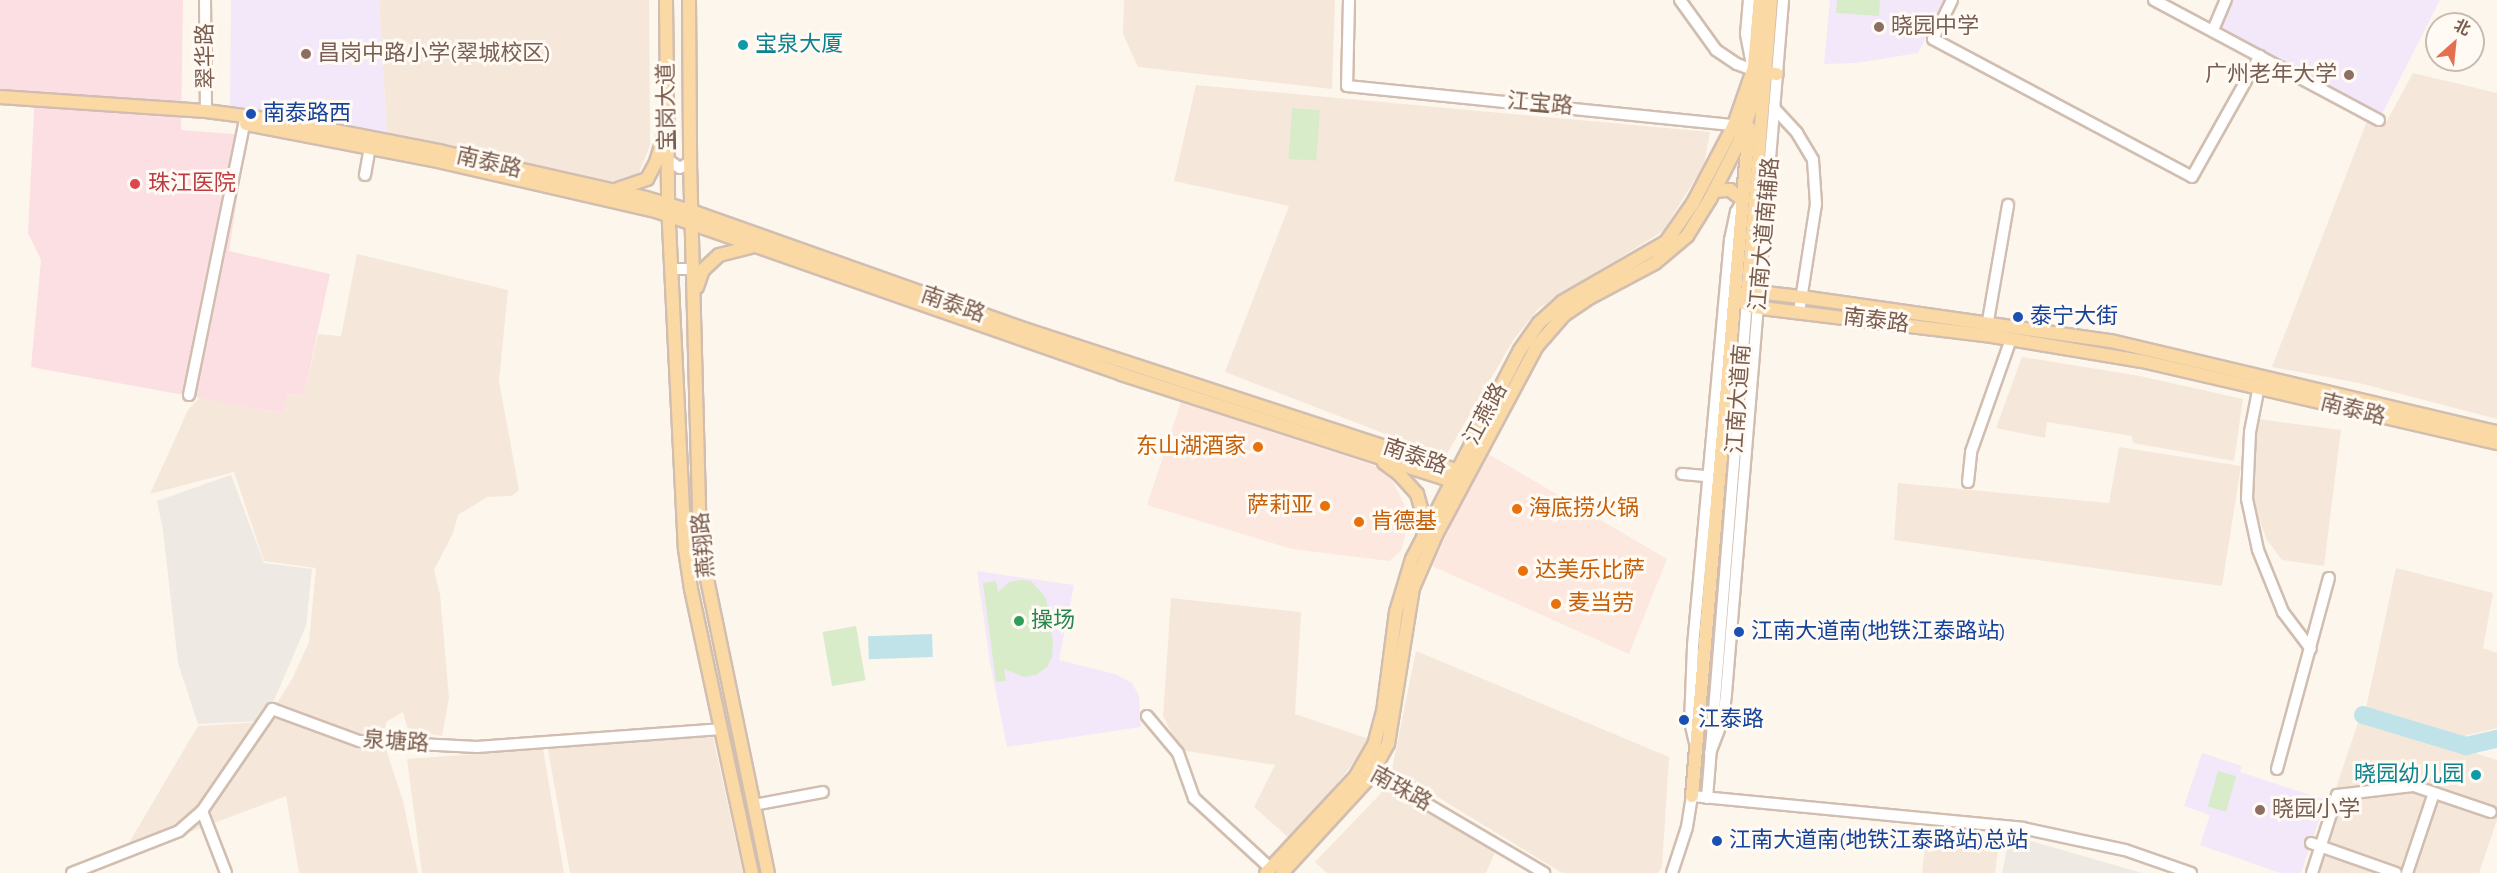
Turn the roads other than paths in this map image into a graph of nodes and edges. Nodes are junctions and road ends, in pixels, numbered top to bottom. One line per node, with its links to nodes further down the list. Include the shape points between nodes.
1 (205, 0): 20 (street, 翠华路)
2 (666, 0): 22 (main road, 宝岗大道)
3 (688, 0): 28 (main road, 宝岗大道)
4 (1349, 0): 25 (street, 江宝路, via 1347,86)
5 (1680, 0): 15 (street, via 1716,50 1737,64)
6 (1749, 0): 15 (street, via 1746,34)
7 (1760, 0): 15 (main road, 江南大道南)
8 (1771, 0): 15 (main road, 江南大道南)
9 (1784, 0): 16 (street, 江南大道南辅路)
10 (1952, 0): 14 (street, via 1933,39 2192,177)
11 (2154, 0): 13 (street)
12 (2226, 0): 13 (street)
13 (2213, 30): 14 (street)
14 (2260, 56): 24 (street)
15 (1758, 71): 16 (main road); 21 (main road, 江燕路); 25 (main road, 江燕路); 39 (main road, 江南大道南)
16 (1777, 74): 19 (street, 江南大道南辅路)
17 (0, 97): 20 (main road, 南泰路)
18 (0, 104): 23 (main road, 南泰路)
19 (1774, 108): 39 (street, 江南大道南辅路); 41 (street, via 1797,133 1813,160 1816,204)
20 (207, 111): 23 (main road, 南泰路)
21 (1750, 113): 31 (main road, 江燕路); 32 (main road, 江南大道南)
22 (668, 119): 27 (main road, 宝岗大道); 30 (main road, via 647,179 626,189)
23 (246, 120): 26 (main road, 南泰路); 30 (main road, 南泰路, via 428,149); 48 (street)
24 (2379, 120)
25 (1734, 125): 57 (main road, 江燕路, via 1693,203 1666,242 1577,292 1539,323 1520,350)
26 (370, 147): 29 (street); 34 (main road, 南泰路)
27 (668, 160): 28 (street, via 680,168); 34 (main road, 宝岗大道)
28 (690, 162): 35 (main road, 宝岗大道)
29 (365, 175)
30 (611, 190): 34 (main road, 南泰路)
31 (1714, 191): 32 (main road, via 1730,190); 57 (main road, 江燕路, via 1675,248 1591,297 1550,328)
32 (1743, 200): 42 (main road, 江南大道南); 56 (street, 江南大道南辅路, via 1730,240)
33 (2008, 205): 45 (street)
34 (669, 209): 35 (main road, 南泰路); 38 (main road, 燕翔路)
35 (692, 217): 36 (main road, 南泰路); 37 (main road, 燕翔路); 57 (main road, 南泰路)
36 (756, 247): 40 (main road, via 728,250 711,262 703,270); 54 (main road, 南泰路, via 1121,374)
37 (694, 268): 38 (street); 40 (main road, 燕翔路)
38 (673, 269): 65 (main road, 燕翔路, via 685,549)
39 (1754, 292): 41 (main road, 南泰路); 42 (main road); 43 (main road, 江南大道南)
40 (694, 297): 73 (main road, 燕翔路, via 697,459 707,579)
41 (1801, 297): 44 (street); 45 (main road, 南泰路)
42 (1735, 298): 43 (main road, 南泰路); 50 (main road, 江南大道南)
43 (1753, 307): 44 (main road, 南泰路); 51 (street, 江南大道南); 53 (street, 江南大道南辅路)
44 (1799, 312): 46 (main road, 南泰路)
45 (1988, 321): 47 (main road, 南泰路, via 2110,341)
46 (2011, 339): 47 (main road, 南泰路); 58 (street, via 1971,452)
47 (2259, 382): 49 (main road, 南泰路); 52 (main road, 南泰路); 61 (street, via 2250,432 2247,499 2258,550 2283,612)
48 (189, 395)
49 (2497, 432)
50 (1723, 443): 51 (street); 56 (main road, 江南大道南)
51 (1736, 443): 53 (street); 62 (street, 江南大道南)
52 (2497, 443)
53 (1748, 444): 63 (street, 江南大道南辅路)
54 (1373, 455): 57 (main road, 南泰路); 59 (main road, via 1399,474 1417,494)
55 (1683, 474): 56 (street)
56 (1715, 477): 62 (main road, 江南大道南)
57 (1456, 478): 59 (main road, 江燕路); 68 (main road, 江燕路, via 1413,588 1392,731)
58 (1968, 482)
59 (1423, 534): 68 (main road, 江燕路, via 1401,590 1383,712)
60 (2329, 578): 61 (street)
61 (2311, 649): 67 (street)
62 (1703, 671): 63 (street); 66 (street, 江南大道南); 71 (main road, 江南大道南)
63 (1728, 676): 66 (street, 江南大道南辅路, via 1723,719)
64 (1147, 716): 77 (street, via 1178,753 1194,798)
65 (720, 729): 74 (street, 泉塘路, via 477,747 359,741 272,709); 80 (main road, 燕翔路)
66 (1710, 753): 72 (street, 江南大道南)
67 (2277, 769)
68 (1369, 771): 77 (main road, 江燕路); 82 (street, 南珠路); 83 (street, 南珠路)
69 (823, 792): 73 (street)
70 (2434, 793): 75 (street); 76 (street, via 2414,786 2337,795); 88 (street)
71 (1692, 796): 72 (street); 84 (street)
72 (1707, 798): 85 (street, via 2042,831 2124,850)
73 (754, 805): 81 (main road, 燕翔路)
74 (202, 811): 78 (street, 泉塘路, via 179,831); 79 (street)
75 (2491, 812)
76 (2316, 844): 86 (street); 87 (street)
77 (1272, 871)
78 (72, 873)
79 (226, 873)
80 (752, 873)
81 (768, 873)
82 (1530, 873)
83 (1544, 873)
84 (1672, 873)
85 (2191, 873)
86 (2312, 873)
87 (2396, 873)
88 (2407, 873)

